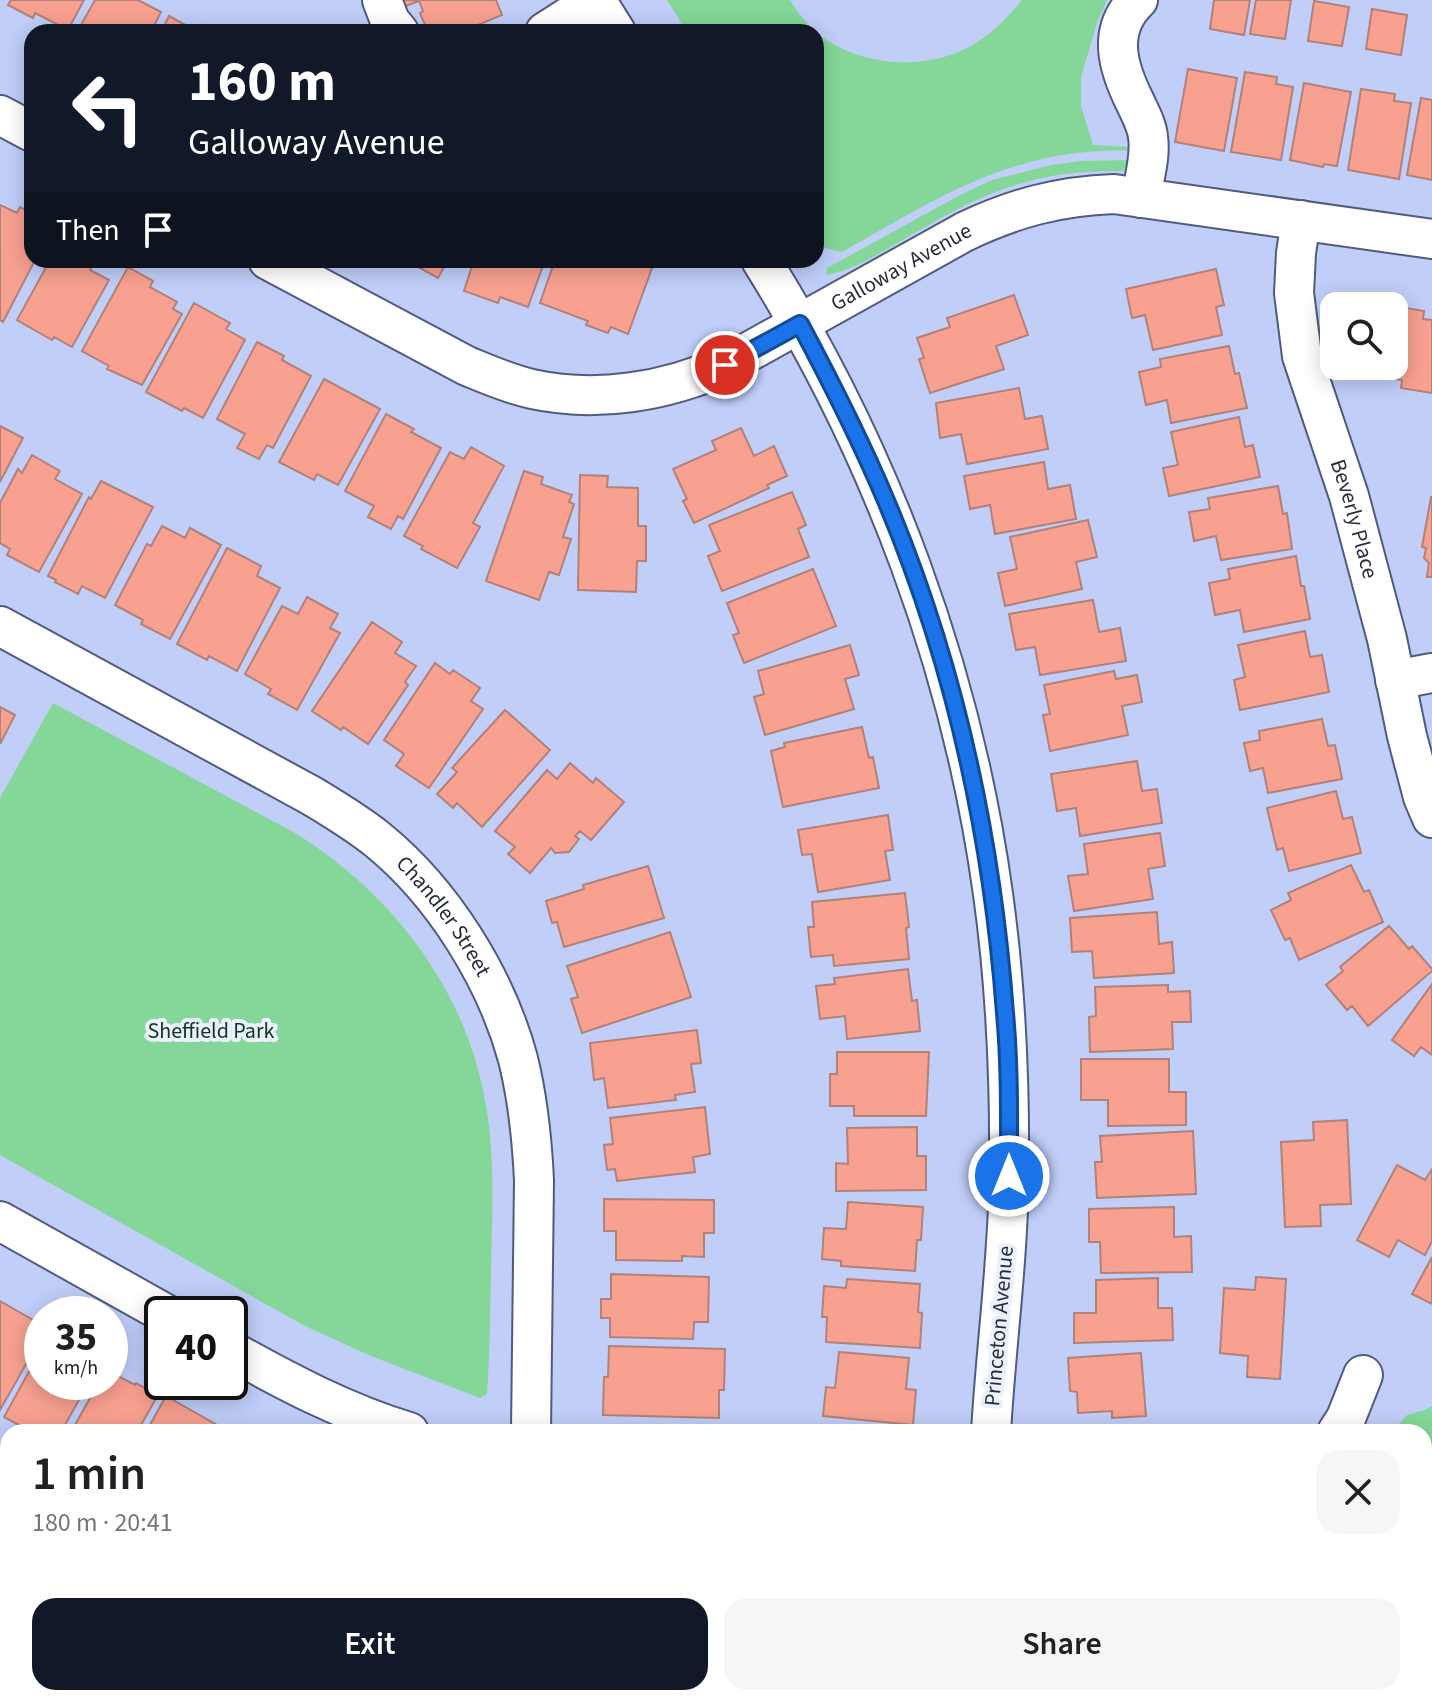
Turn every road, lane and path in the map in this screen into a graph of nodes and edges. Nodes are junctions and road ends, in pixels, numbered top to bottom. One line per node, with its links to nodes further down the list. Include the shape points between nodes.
1 (382, 0): 4 (street)
2 (596, 0): 5 (street); 6 (street)
3 (1138, 0): 9 (street, via 1124,17 1117,49 1148,135)
4 (392, 24)
5 (558, 24)
6 (611, 24)
7 (0, 115): 8 (street)
8 (24, 128)
9 (1141, 198): 10 (street, Galloway Avenue); 14 (street, Galloway Avenue, via 1084,195 993,218)
10 (1301, 220): 11 (street, Galloway Avenue); 17 (street, Beverly Place, via 1294,293 1302,356 1349,496)
11 (1432, 239)
12 (283, 268): 14 (street, Galloway Avenue, via 467,366 563,394 598,396 676,383 725,365)
13 (766, 268): 14 (street, Princeton Avenue)
14 (800, 324): 25 (street, Princeton Avenue, via 871,466 906,554 942,658 981,822 999,946 1008,1071 1008,1218)
15 (0, 626): 24 (street, Chandler Street, via 347,817 402,862 445,911 498,1005 526,1096 534,1180)
16 (1432, 673): 17 (street)
17 (1395, 680): 18 (street, Beverly Place)
18 (1432, 818)
19 (0, 1221): 20 (street)
20 (144, 1302)
21 (248, 1361): 23 (street)
22 (1363, 1375): 26 (street)
23 (388, 1424)
24 (531, 1424)
25 (992, 1424)
26 (1342, 1424)

